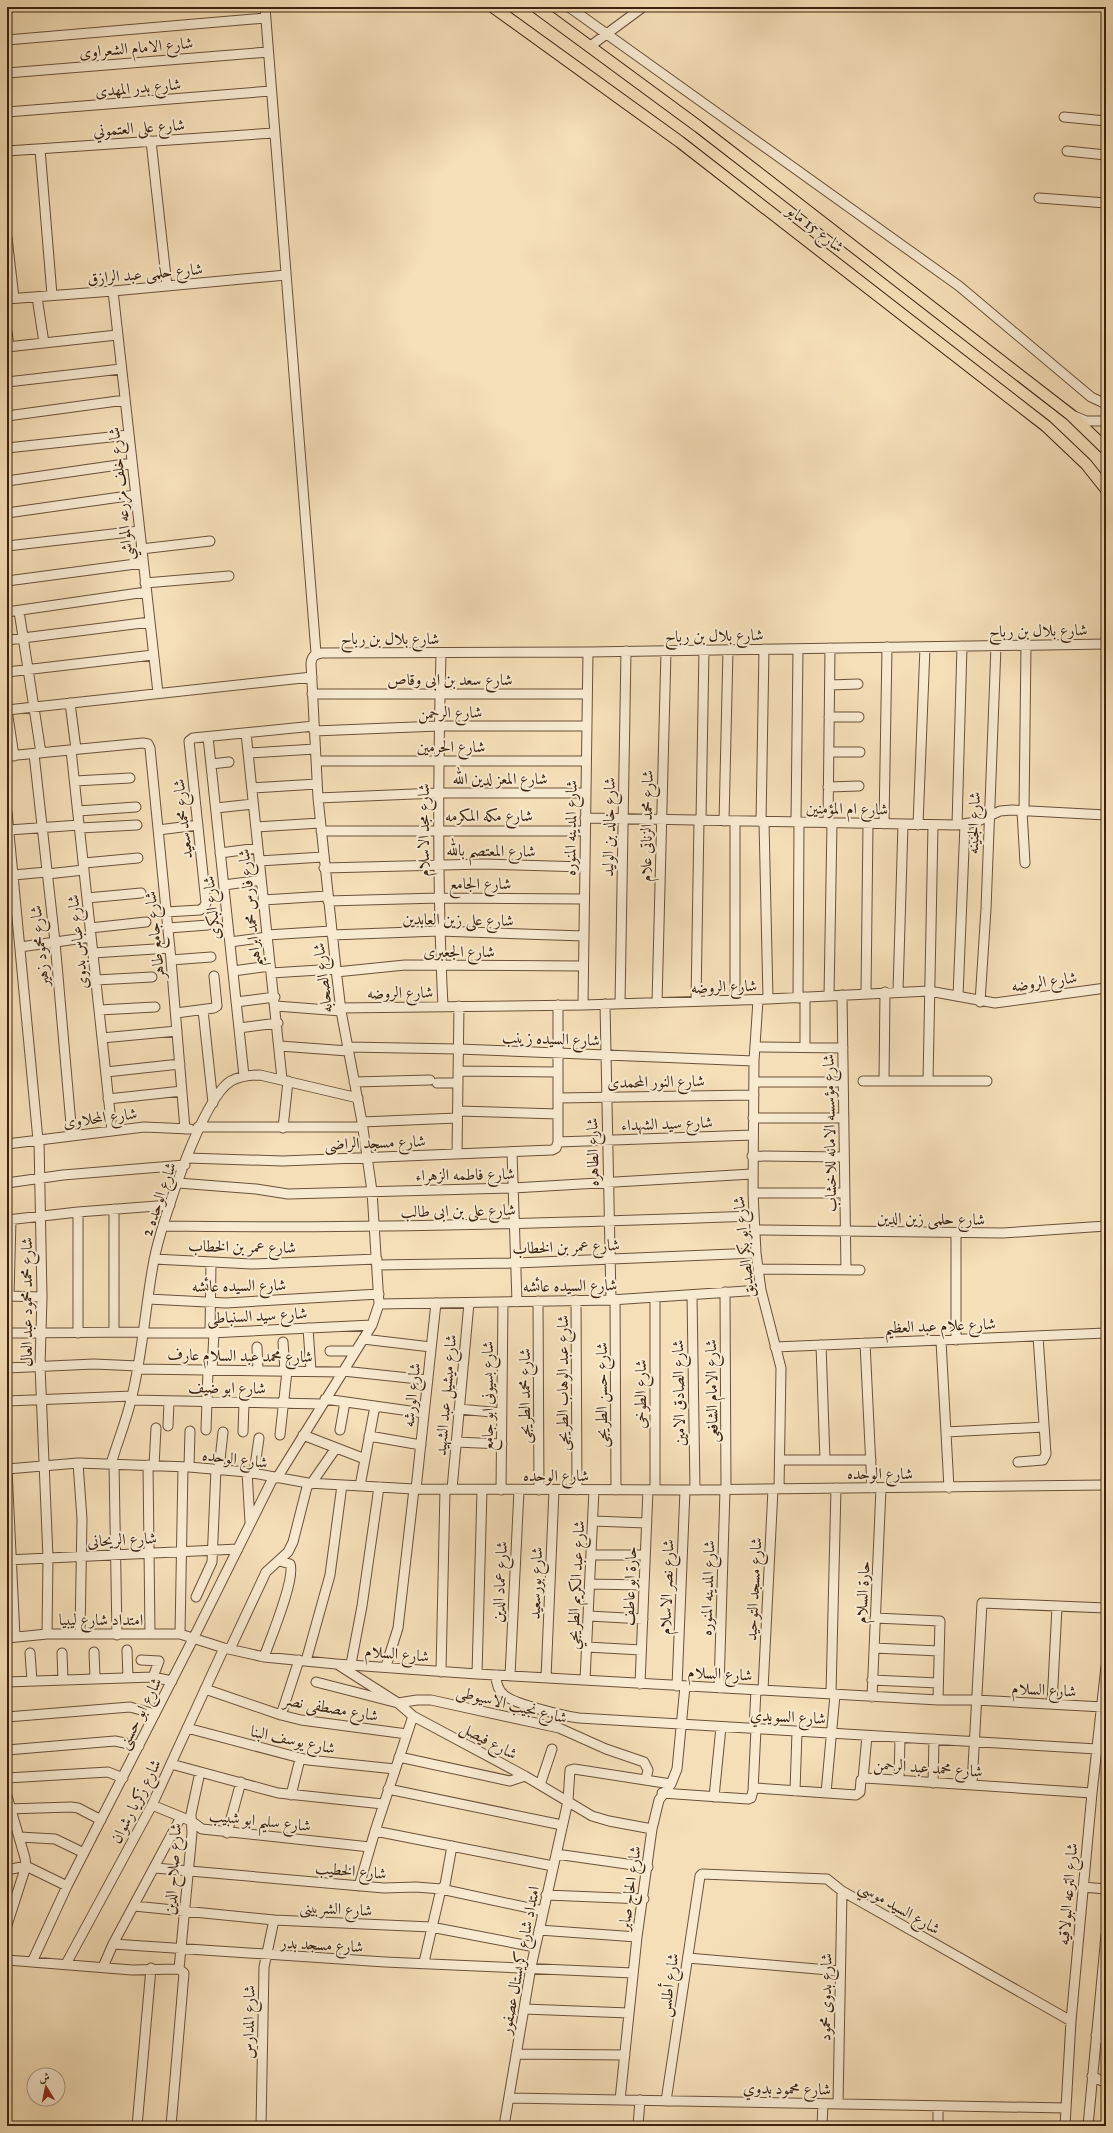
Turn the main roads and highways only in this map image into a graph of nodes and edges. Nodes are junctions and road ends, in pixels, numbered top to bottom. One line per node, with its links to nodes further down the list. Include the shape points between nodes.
1 (493, 7): 4 (main road, شارع 15 مايو, via 680,142 1046,426 1086,464)
2 (536, 7): 3 (main road, شارع 15 مايو, via 705,132 1071,415)
3 (1106, 449)
4 (1106, 489)

